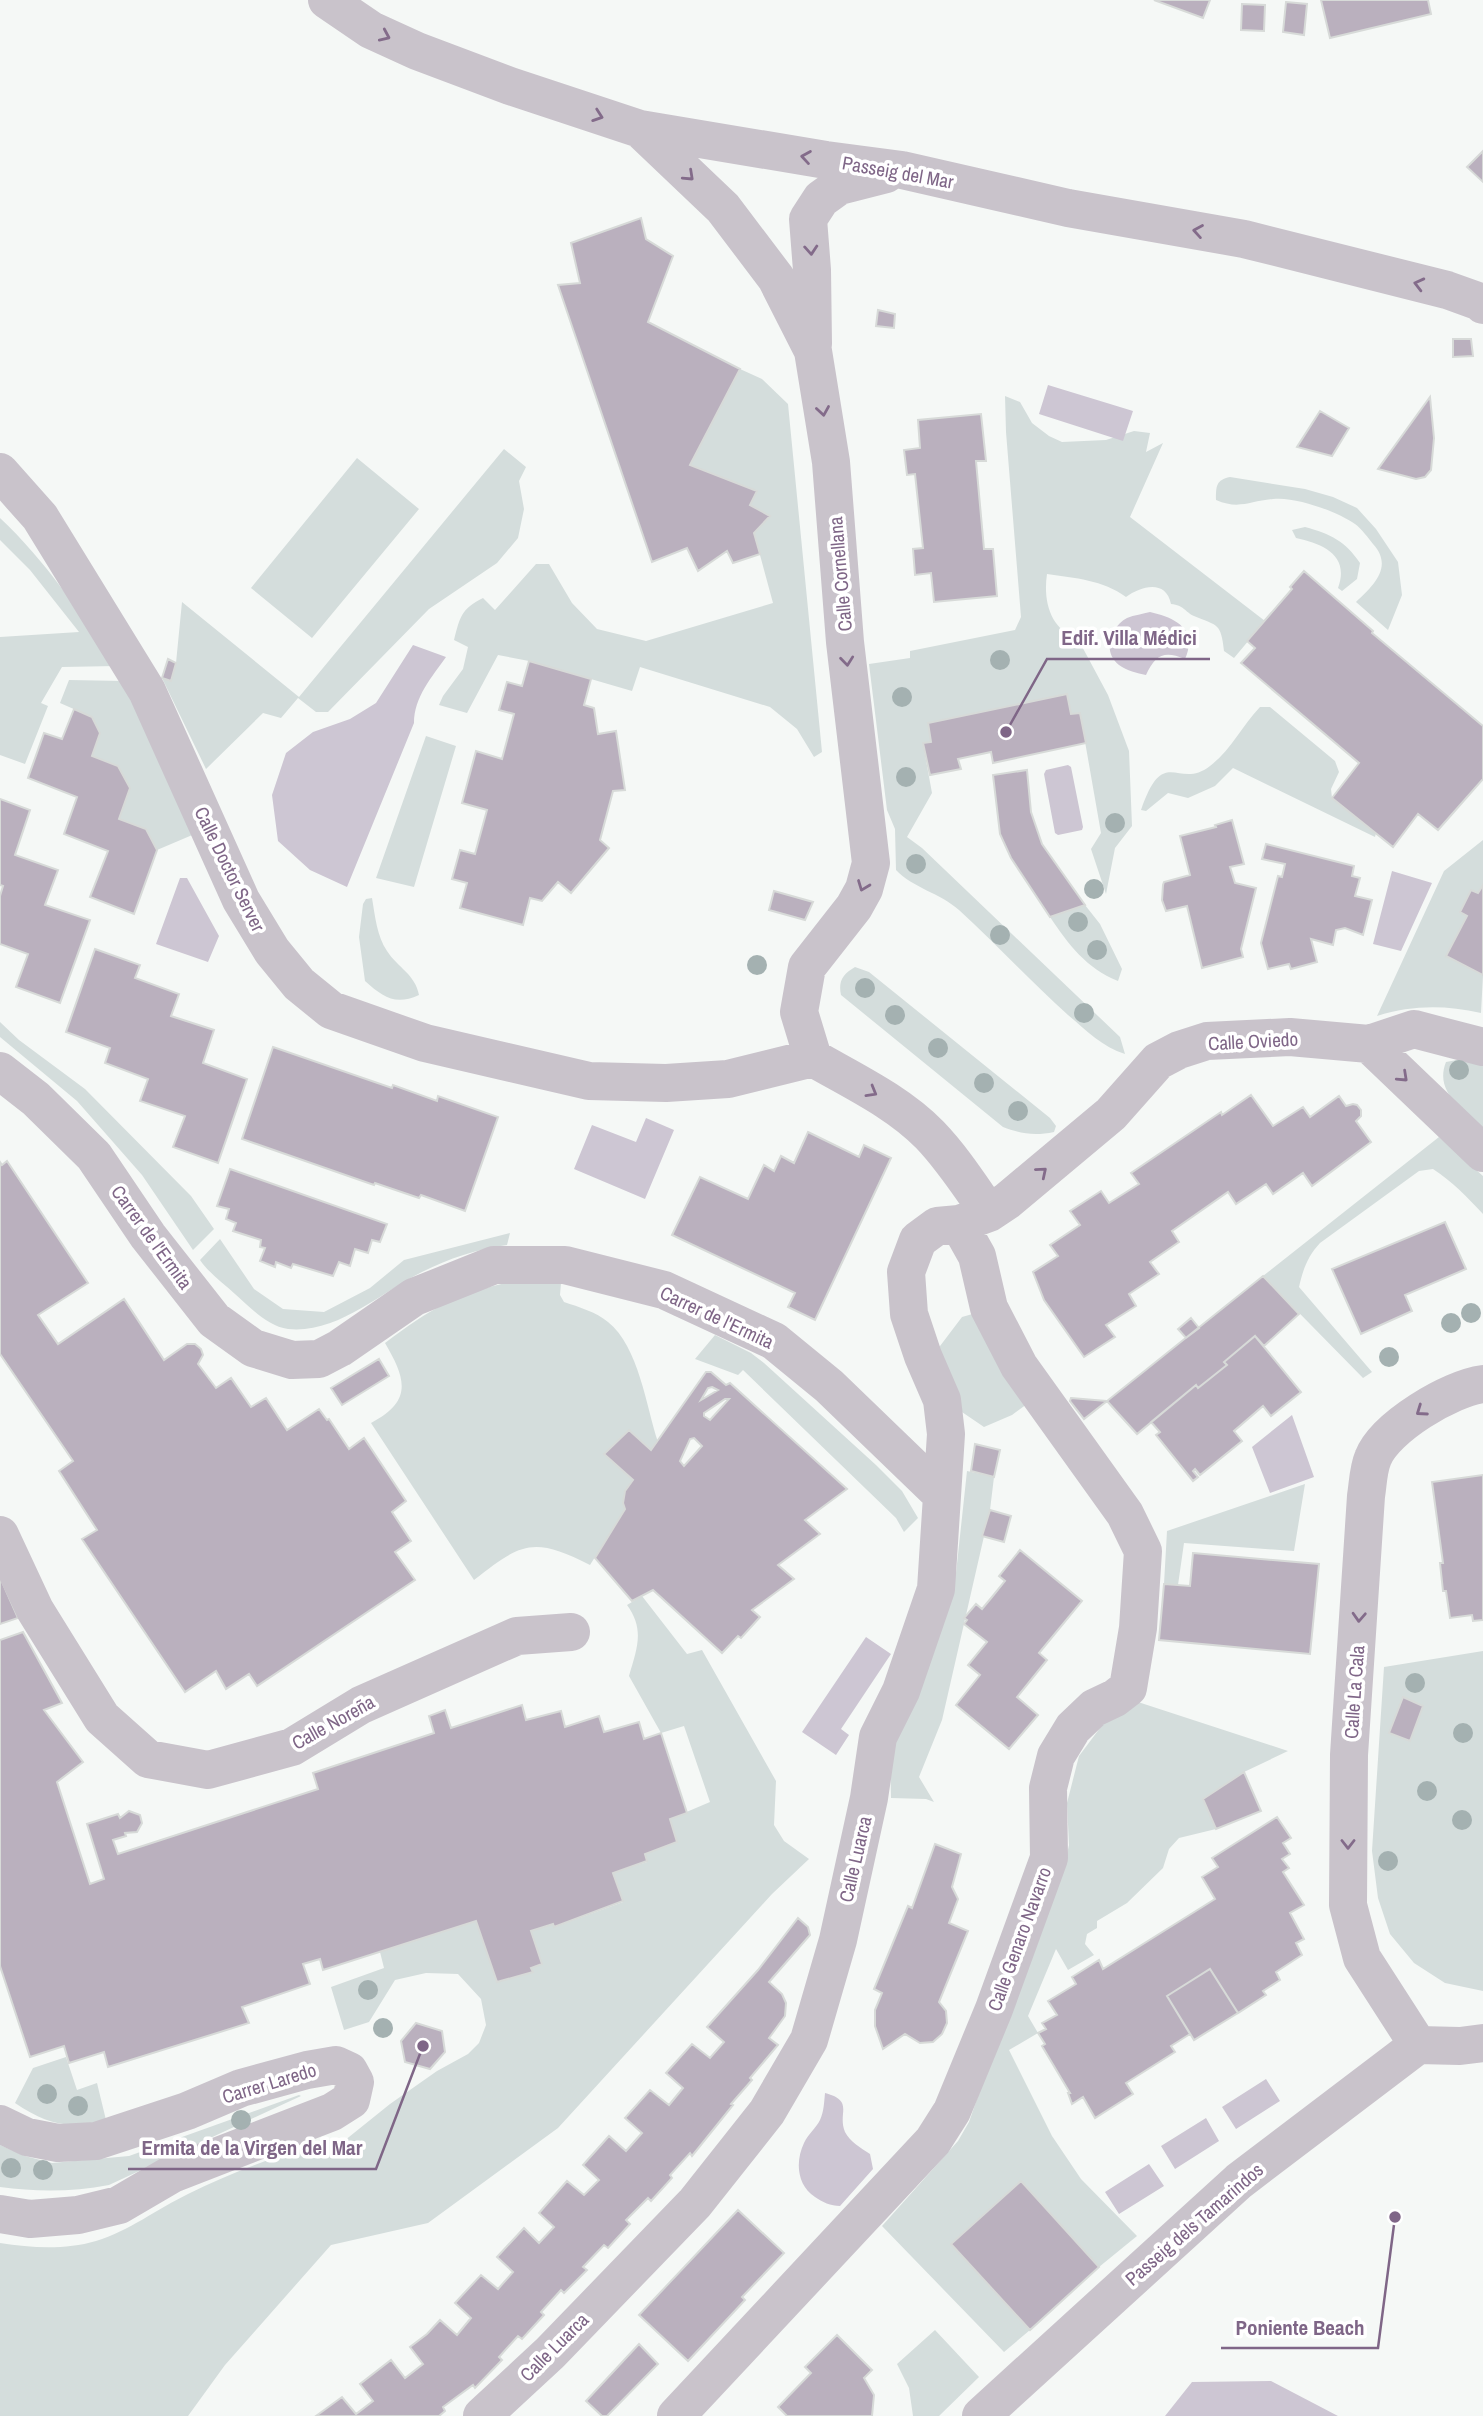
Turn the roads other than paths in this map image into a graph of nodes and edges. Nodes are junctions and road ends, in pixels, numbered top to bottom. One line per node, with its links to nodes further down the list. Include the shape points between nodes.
1 (327, 0): 2 (street, Passeig del Mar, one-way to 2, via 371,30 417,51)
2 (640, 129): 3 (street, Passeig del Mar, one-way to 2); 5 (street, Calle Cornellana, one-way to 5, via 723,208 776,278)
3 (902, 170): 4 (street, Passeig del Mar, one-way to 3, via 1447,290 1244,239 1068,208); 5 (street, one-way to 5, via 839,186 821,199 808,219)
4 (1483, 305)
5 (814, 351): 9 (street, Calle Cornellana, one-way to 9, via 831,462 845,642 871,863 854,906 807,967 799,1012)
6 (0, 472): 9 (street, Calle Doctor Server, via 40,517 147,691 241,900 272,951 299,984 331,1010 425,1043 589,1081 728,1079)
7 (1369, 1044): 8 (street, via 1414,1029); 11 (street, one-way to 11); 12 (street, Calle Oviedo, one-way to 7, via 1007,1201 1111,1114 1158,1061 1179,1050 1207,1041 1290,1037)
8 (1483, 1046)
9 (813, 1058): 12 (street, one-way to 12, via 891,1104 928,1133 955,1162)
10 (0, 1071): 14 (street, Carrer de l'Ermita, via 94,1156 148,1236 214,1320 253,1348 292,1360 319,1359 414,1297 495,1265 565,1265 664,1290 774,1341 829,1386)
11 (1483, 1153)
12 (974, 1218): 14 (street, Calle Luarca, via 937,1226 918,1240 906,1272 909,1314 942,1400 946,1434); 22 (street, Calle Genaro Navarro, via 989,1308 1019,1366 1125,1514 1143,1551 1128,1688 1094,1708 1073,1728 1056,1756 1048,1788 1049,1858 952,2111 933,2141)
13 (1483, 1384): 18 (street, Calle La Cala, one-way to 18, via 1431,1404 1390,1433 1373,1458 1366,1496 1349,1755 1348,1905 1362,1958)
14 (942, 1495): 21 (street, Calle Luarca, via 936,1589 901,1691 878,1737 838,1940 809,2040 767,2112 695,2203 550,2353)
15 (0, 1535): 16 (street, Calle Noreña, via 35,1610 102,1718 148,1759 208,1770 292,1747 368,1702 517,1636)
16 (571, 1632)
17 (1483, 2043): 18 (street)
18 (1418, 2045): 23 (street, Passeig dels Tamarindos, via 1239,2181)
19 (0, 2124): 20 (street, Carrer Laredo, via 27,2137 58,2143 96,2141 241,2088 307,2070 336,2065 349,2071 355,2082 351,2100 332,2112 172,2175 119,2204 66,2216 30,2219)
20 (0, 2214)
21 (482, 2416)
22 (676, 2416)
23 (981, 2416)

